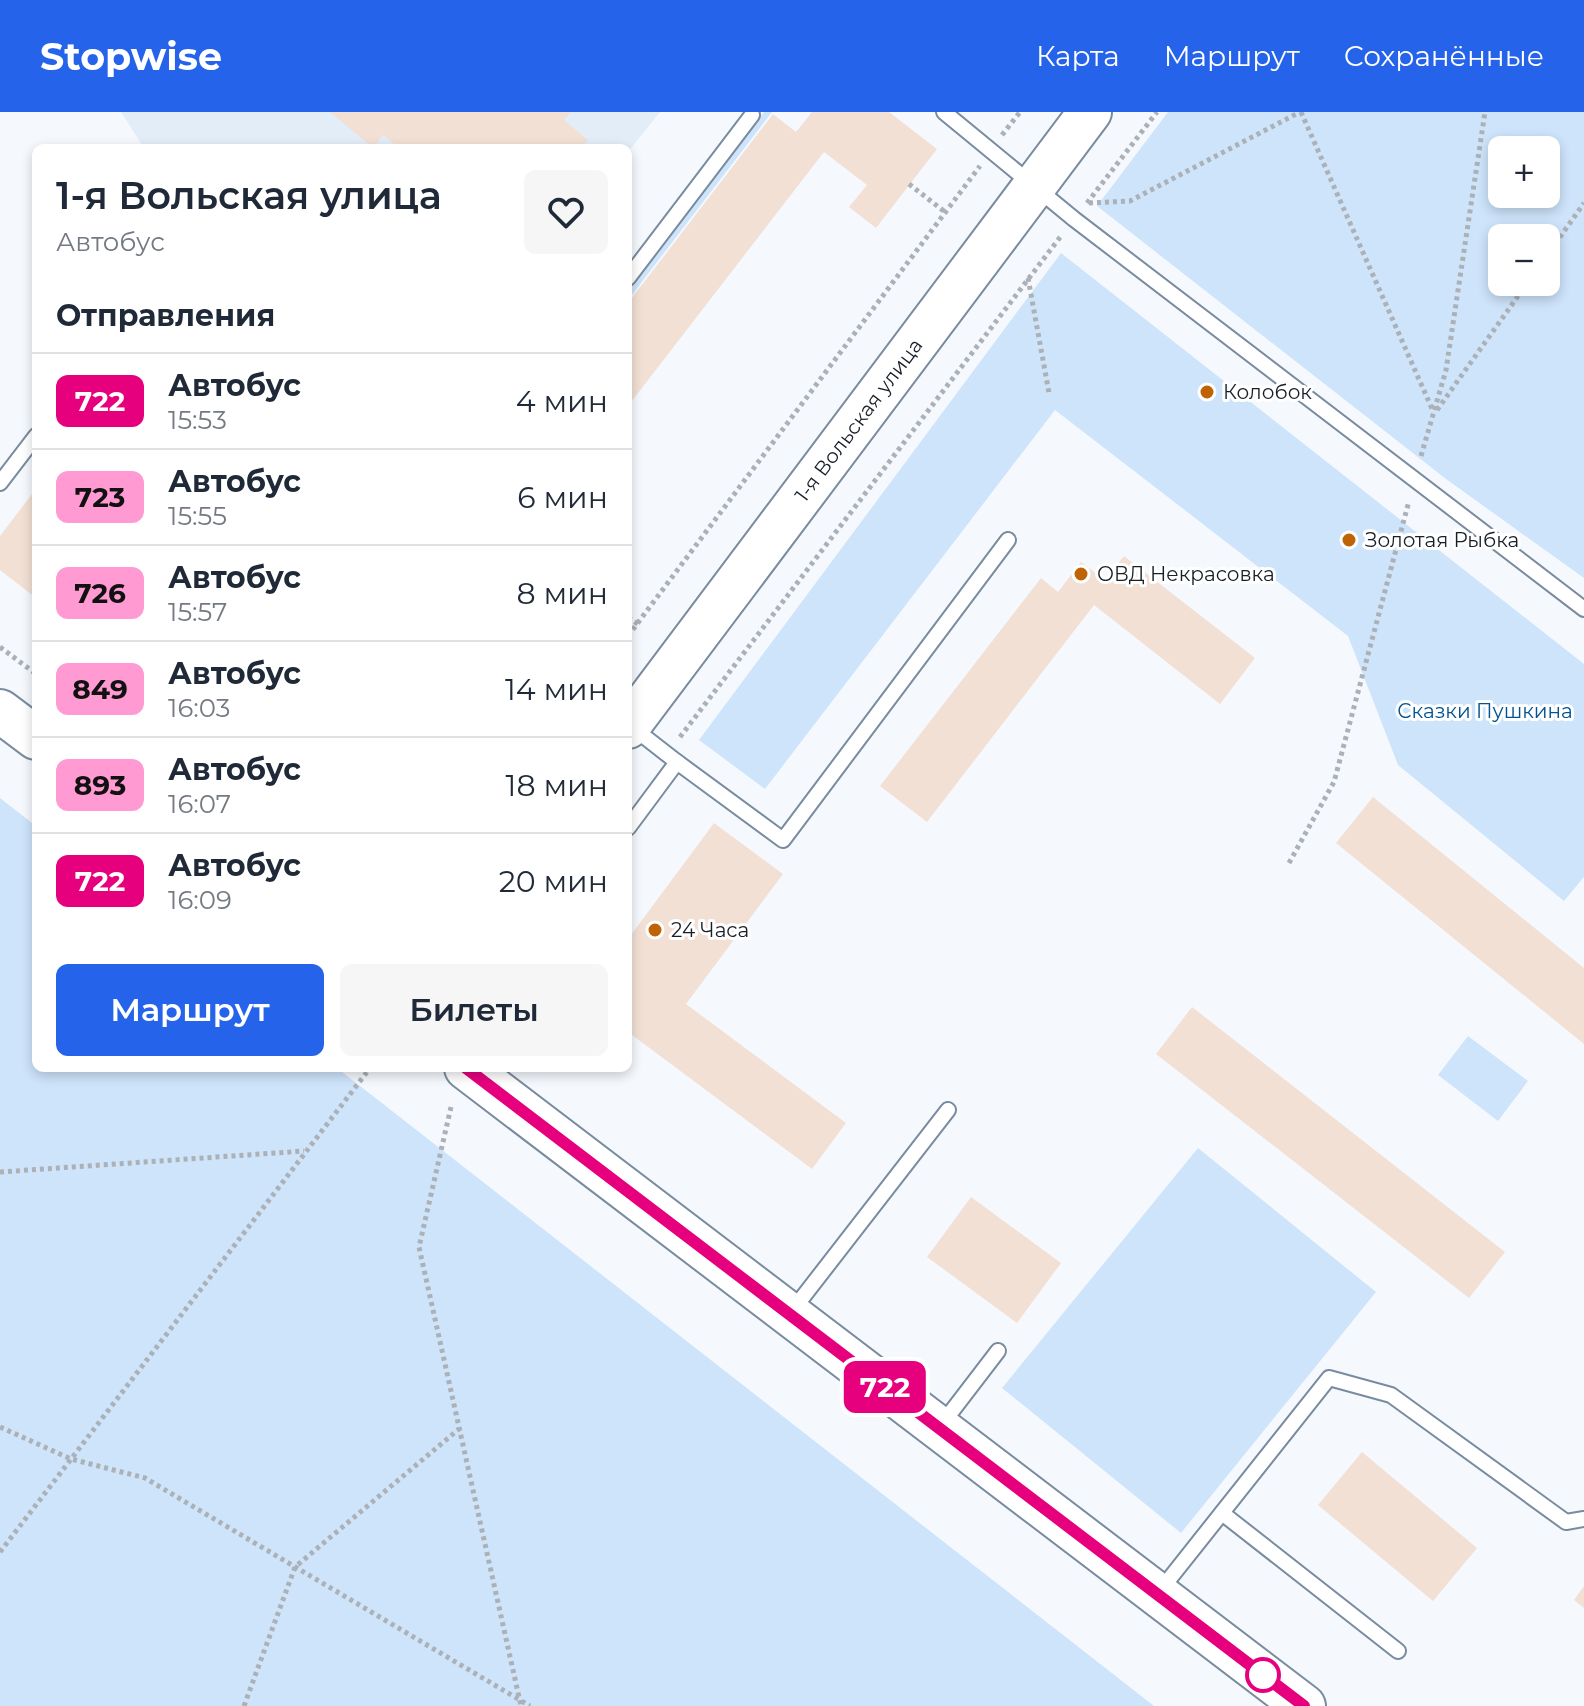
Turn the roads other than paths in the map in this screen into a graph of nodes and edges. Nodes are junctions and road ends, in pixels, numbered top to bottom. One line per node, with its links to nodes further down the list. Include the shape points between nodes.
1 (944, 112): 4 (lane)
2 (1090, 112): 4 (street, 1-я Вольская улица)
3 (752, 115): 5 (lane)
4 (1034, 186): 9 (lane); 11 (street, 1-я Вольская улица)
5 (632, 273)
6 (32, 441): 7 (lane)
7 (0, 483)
8 (1008, 540): 14 (lane, via 783,840)
9 (1584, 609)
10 (0, 711): 13 (street)
11 (632, 721)
12 (632, 729): 14 (lane)
13 (32, 735)
14 (672, 758): 15 (lane)
15 (632, 822)
16 (471, 1072): 18 (street)
17 (948, 1110): 18 (lane)
18 (789, 1314): 20 (street)
19 (998, 1351): 20 (lane)
20 (938, 1428): 23 (street)
21 (1222, 1513): 22 (lane, via 1329,1378 1391,1395 1566,1522); 23 (lane); 24 (lane)
22 (1584, 1519)
23 (1157, 1595): 25 (street)
24 (1398, 1651)
25 (1304, 1706)

